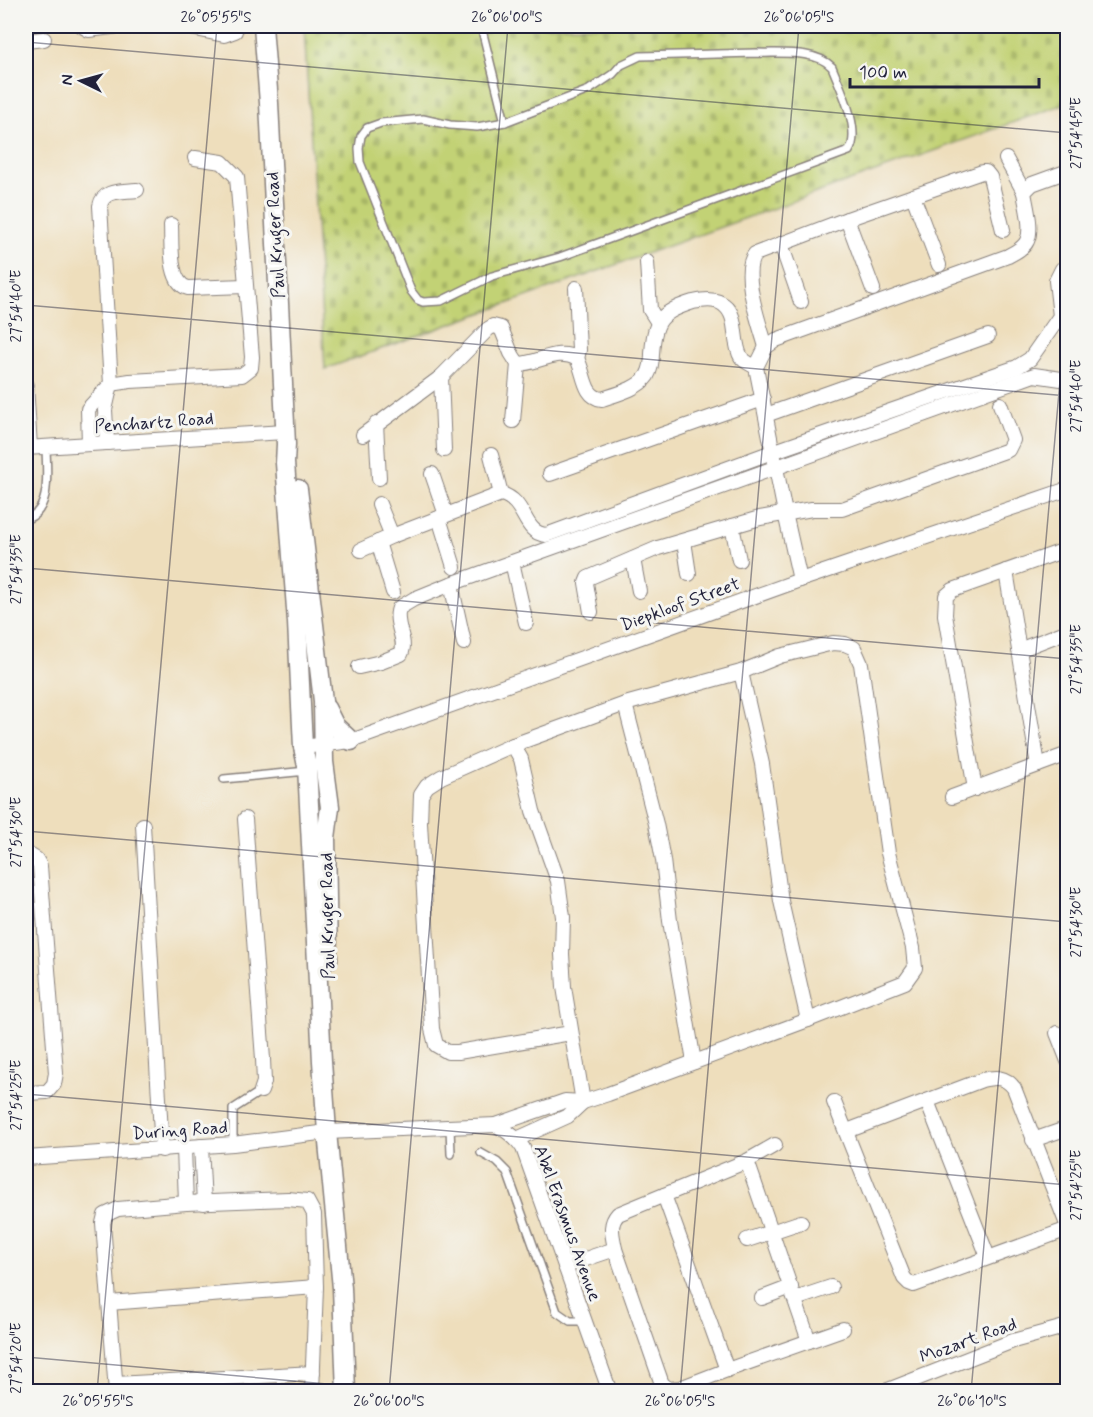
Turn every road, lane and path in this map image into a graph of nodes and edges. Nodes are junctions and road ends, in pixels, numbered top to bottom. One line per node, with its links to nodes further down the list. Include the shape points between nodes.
1 (82, 26): 2 (street, via 88,30)
2 (119, 26)
3 (182, 26): 4 (street, via 224,35)
4 (237, 26)
5 (263, 26): 44 (street, Paul Kruger Road)
6 (481, 26): 9 (lane)
7 (44, 39): 8 (street)
8 (26, 41)
9 (505, 122): 9 (lane, via 589,90 621,65 640,56 785,54 819,59 832,68 847,106 852,141 845,152 560,257 492,276 441,301 418,300 406,281 360,162 361,136 367,128 398,120 423,119 477,127)
10 (195, 158): 23 (street, via 222,162 237,177)
11 (1006, 159): 14 (street)
12 (1068, 171): 14 (street, via 1032,184)
13 (137, 190): 36 (street, via 107,194 100,206)
14 (1024, 192): 30 (street, via 1029,229 1020,250)
15 (913, 196): 16 (street); 18 (street, via 986,172); 21 (street)
16 (847, 219): 19 (street); 25 (street)
17 (171, 225): 23 (street, via 179,284 188,288)
18 (1003, 230)
19 (781, 244): 26 (street); 30 (street, via 755,254 749,266)
20 (647, 262): 28 (street, via 650,310)
21 (939, 264)
22 (1062, 269): 27 (street, via 1056,281)
23 (245, 286): 36 (street, via 252,363 246,373)
24 (576, 288): 31 (street)
25 (873, 289)
26 (801, 302)
27 (1064, 314): 50 (street, via 1030,359 1017,367)
28 (657, 321): 31 (street, via 652,365 641,383 597,399 588,390); 33 (street, via 693,302 716,301 725,305 731,314 740,356)
29 (988, 336): 40 (street)
30 (766, 347): 33 (street)
31 (577, 358): 32 (street, via 559,354)
32 (518, 364): 34 (street, via 501,328 493,326); 41 (street)
33 (756, 367): 38 (street)
34 (441, 377): 42 (street); 49 (street)
35 (1068, 380): 52 (street, via 1034,375)
36 (111, 384): 45 (street, via 105,410); 46 (street, via 88,409)
37 (26, 385): 48 (street)
38 (763, 399): 40 (street); 54 (street)
39 (1000, 404): 59 (street, via 1013,440 1008,450 842,509)
40 (766, 415): 50 (street)
41 (513, 421)
42 (376, 424): 43 (street); 55 (street)
43 (363, 435)
44 (286, 438): 45 (street, Penchartz Road); 85 (street, Paul Kruger Road, via 295,462); 90 (street, Paul Kruger Road)
45 (106, 443): 46 (street, Penchartz Road)
46 (89, 444): 47 (street, Penchartz Road)
47 (46, 446): 48 (street, Penchartz Road); 61 (lane, via 42,506)
48 (28, 448)
49 (444, 450)
50 (772, 452): 52 (street); 57 (street, via 546,535 533,531 515,501)
51 (491, 455): 57 (street)
52 (776, 467): 59 (street); 70 (street)
53 (432, 474): 60 (street)
54 (550, 474)
55 (379, 478)
56 (1068, 489): 74 (street, Diepkloof Street)
57 (501, 494): 60 (street)
58 (378, 504): 63 (street)
59 (785, 513): 62 (street); 74 (street)
60 (442, 517): 63 (street); 71 (street)
61 (26, 519)
62 (732, 526): 64 (street); 69 (street)
63 (392, 536): 65 (street)
64 (684, 541): 68 (street); 73 (street)
65 (378, 542): 67 (street); 77 (street)
66 (1068, 549): 72 (street)
67 (361, 550)
68 (633, 559): 76 (street); 78 (street, via 588,578)
69 (738, 560)
70 (512, 562): 75 (street); 79 (street)
71 (454, 567)
72 (1006, 571): 82 (street); 95 (street, via 953,590 946,597)
73 (690, 574)
74 (800, 580): 87 (street, Diepkloof Street)
75 (451, 584): 81 (street); 83 (street, via 399,609 397,619 404,647 401,654)
76 (639, 591)
77 (393, 592)
78 (591, 612)
79 (526, 623)
80 (1068, 631): 82 (street)
81 (464, 644)
82 (1019, 650): 92 (street)
83 (359, 667)
84 (741, 672): 86 (street); 100 (street, via 762,764 781,901); 100 (street, via 780,656 833,643 854,648 861,664 888,853 914,948 915,968 905,982)
85 (323, 701): 87 (street, via 335,726); 88 (street, Paul Kruger Road)
86 (625, 704): 89 (street); 104 (street, via 658,833)
87 (351, 741): 88 (street, Diepkloof Street)
88 (325, 745): 90 (street, Diepkloof Street); 114 (street, Paul Kruger Road, via 330,807 326,838)
89 (513, 745): 101 (street, via 521,759 533,812 558,881 564,987); 101 (street, via 441,777 421,795 434,1038 441,1049 458,1052)
90 (303, 747): 93 (street, Paul Kruger Road)
91 (1068, 754): 92 (street)
92 (1038, 765): 95 (street)
93 (307, 771): 94 (lane); 114 (street, Paul Kruger Road)
94 (224, 779)
95 (975, 789): 96 (street)
96 (952, 797)
97 (245, 819): 105 (street, via 263,1059)
98 (143, 825): 121 (street)
99 (26, 853): 106 (street, via 40,866 56,1074 47,1092)
100 (808, 1020): 104 (street)
101 (571, 1033): 108 (street)
102 (1057, 1033): 103 (street)
103 (1068, 1061)
104 (694, 1062): 108 (street)
105 (261, 1091): 117 (lane, via 233,1109)
106 (26, 1093)
107 (927, 1101): 113 (street); 116 (street, via 982,1080 1002,1078 1014,1088); 134 (street)
108 (583, 1102): 110 (street, via 565,1101); 115 (street, via 568,1116)
109 (834, 1102): 113 (street)
110 (496, 1125): 111 (street); 115 (street, Abel Erasmus Avenue)
111 (450, 1127): 114 (street); 123 (lane)
112 (1068, 1128): 116 (street)
113 (847, 1131): 134 (street, via 909,1283 914,1285)
114 (332, 1132): 117 (street, During Road); 149 (street, Paul Kruger Road); 150 (street, Paul Kruger Road)
115 (517, 1139): 135 (street, Abel Erasmus Avenue)
116 (1033, 1140): 130 (street)
117 (233, 1144): 118 (street, During Road)
118 (201, 1146): 120 (street, During Road); 128 (street)
119 (775, 1146): 125 (street)
120 (184, 1148): 121 (street, During Road); 127 (street)
121 (162, 1150): 124 (street, During Road)
122 (481, 1153): 141 (lane, via 507,1172 557,1312 570,1321)
123 (451, 1155)
124 (26, 1158)
125 (747, 1161): 126 (street); 131 (street)
126 (664, 1195): 133 (street, via 612,1220); 145 (street)
127 (186, 1203): 128 (street); 140 (street, via 118,1209 105,1215)
128 (204, 1203): 136 (street, via 307,1201 314,1214)
129 (801, 1222): 131 (street)
130 (1068, 1228): 134 (street)
131 (772, 1232): 132 (street); 138 (street)
132 (747, 1240)
133 (615, 1249): 135 (street); 145 (street, via 662,1384 669,1389 680,1388)
134 (988, 1257)
135 (565, 1266): 141 (street, Abel Erasmus Avenue)
136 (316, 1287): 140 (street); 146 (street)
137 (831, 1287): 138 (street)
138 (793, 1293): 139 (street); 144 (street)
139 (762, 1298)
140 (109, 1303): 147 (street)
141 (585, 1321): 151 (street, Abel Erasmus Avenue)
142 (1068, 1326): 152 (street, Mozart Road, via 1013,1341)
143 (843, 1329): 144 (street)
144 (809, 1341): 145 (street)
145 (727, 1370)
146 (313, 1373): 147 (street); 148 (street)
147 (116, 1388)
148 (312, 1392)
149 (345, 1392)
150 (356, 1392)
151 (610, 1392)
152 (883, 1392)

